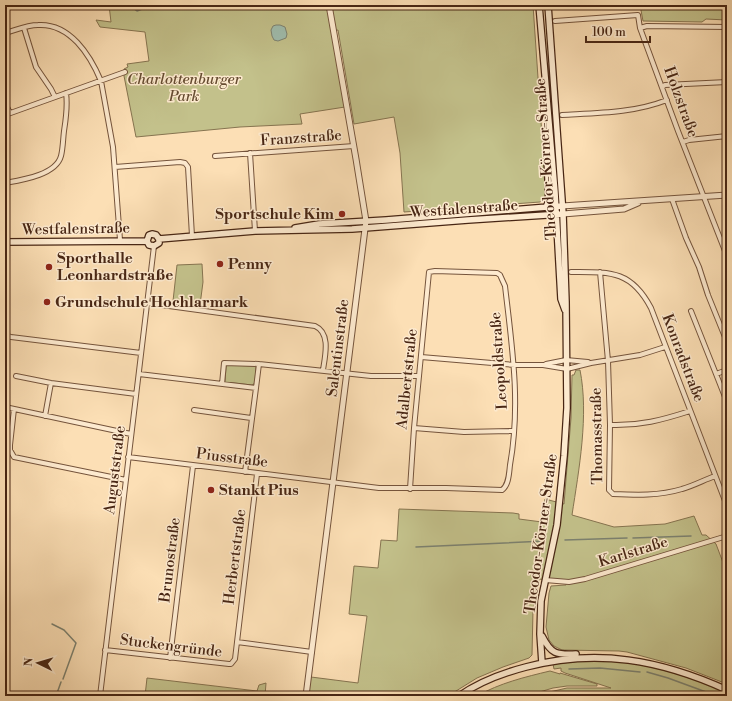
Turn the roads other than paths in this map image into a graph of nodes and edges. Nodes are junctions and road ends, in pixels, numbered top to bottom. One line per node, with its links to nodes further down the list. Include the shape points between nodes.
1 (329, 5): 22 (street, Salentinstraße)
2 (539, 5): 19 (main road, Theodor-Körner-Straße)
3 (548, 5): 31 (main road, Theodor-Körner-Straße)
4 (555, 21): 7 (street, Holzstraße, via 638,15)
5 (727, 27): 7 (street)
6 (24, 28): 8 (street); 10 (street, via 45,25 66,32 80,44); 14 (street, via 36,67)
7 (640, 28): 12 (street, Holzstraße)
8 (5, 33)
9 (125, 72): 10 (street)
10 (101, 81): 13 (street); 25 (street)
11 (727, 82): 12 (street)
12 (662, 87): 15 (street, Holzstraße)
13 (66, 93): 14 (street); 26 (street, via 68,103 61,156 57,165 42,174)
14 (55, 97): 17 (street)
15 (667, 100): 18 (street, via 636,109); 21 (street, Holzstraße)
16 (5, 103): 17 (street)
17 (7, 114)
18 (562, 115)
19 (548, 120): 31 (main road, Theodor-Körner-Straße); 32 (main road, Theodor-Körner-Straße, via 546,157 549,201)
20 (727, 136): 21 (street)
21 (683, 142): 28 (street, Holzstraße)
22 (354, 146): 23 (street, Franzstraße); 34 (street, Salentinstraße)
23 (250, 153): 24 (street, Franzstraße); 37 (street, Franzstraße)
24 (215, 156)
25 (115, 167): 38 (street, via 180,162 186,165); 40 (street)
26 (5, 183)
27 (727, 195): 28 (street, Westfalenstraße)
28 (704, 197): 29 (street, Westfalenstraße); 44 (street, Holzstraße)
29 (672, 199): 30 (street, Westfalenstraße); 51 (street)
30 (642, 201): 31 (street, Westfalenstraße); 33 (street, Westfalenstraße, via 624,209)
31 (559, 206): 32 (main road, Westfalenstraße); 33 (main road, Theodor-Körner-Straße)
32 (546, 207): 34 (main road, Westfalenstraße)
33 (559, 214): 35 (main road, Westfalenstraße); 55 (main road, Theodor-Körner-Straße, via 566,285)
34 (366, 221): 35 (street, Salentinstraße); 36 (main road, Westfalenstraße)
35 (365, 228): 36 (main road, Westfalenstraße, via 308,231); 64 (street, Salentinstraße)
36 (287, 229): 37 (main road, Westfalenstraße)
37 (255, 231): 38 (main road, Westfalenstraße)
38 (192, 236): 39 (main road, Westfalenstraße)
39 (159, 239): 41 (main road, Westfalenstraße, via 156,234 152,234); 43 (main road, via 159,243)
40 (120, 240): 41 (main road, Westfalenstraße); 42 (main road, Westfalenstraße)
41 (147, 241): 43 (main road, Westfalenstraße, via 149,245)
42 (5, 242)
43 (154, 246): 48 (street, Auguststraße)
44 (727, 256)
45 (429, 272): 54 (street, Adalbertstraße); 59 (street, Leopoldstraße, via 479,272 500,275 505,286)
46 (571, 272): 47 (street, Konradstraße)
47 (600, 272): 52 (street, Konradstraße, via 622,277 644,295); 56 (street, Thomasstraße)
48 (147, 303): 53 (street, Auguststraße); 62 (street, via 315,326 325,336)
49 (691, 311): 66 (street)
50 (5, 335): 53 (street)
51 (727, 342)
52 (665, 347): 56 (street); 77 (street, Konradstraße)
53 (141, 353): 65 (street, Auguststraße)
54 (421, 357): 59 (street); 68 (street, Adalbertstraße)
55 (566, 360): 57 (street); 60 (street); 61 (main road, Theodor-Körner-Straße)
56 (608, 361): 57 (street); 80 (street, Thomasstraße)
57 (590, 363): 61 (street)
58 (259, 364): 62 (street); 70 (street, via 224,362); 71 (street)
59 (515, 365): 60 (street); 82 (street, Leopoldstraße)
60 (543, 365): 61 (street)
61 (567, 369): 94 (main road, Theodor-Körner-Straße, via 564,463 555,539)
62 (323, 370): 64 (street)
63 (727, 370): 66 (street)
64 (347, 373): 68 (street); 90 (street, Salentinstraße)
65 (139, 374): 70 (street); 72 (street, Auguststraße)
66 (716, 374): 73 (street)
67 (16, 376): 69 (street)
68 (419, 376): 81 (street, Adalbertstraße)
69 (51, 383): 72 (street); 78 (street)
70 (222, 384): 71 (street)
71 (256, 388): 79 (street)
72 (136, 394): 83 (street, Auguststraße)
73 (727, 402)
74 (5, 407): 75 (street)
75 (14, 409): 78 (street); 89 (street, via 10,450 14,457)
76 (194, 410): 79 (street)
77 (690, 411): 80 (street, via 644,424); 88 (street, Konradstraße)
78 (45, 416): 83 (street)
79 (251, 418): 86 (street)
80 (610, 425): 88 (street, Thomasstraße, via 610,493 663,493)
81 (414, 428): 82 (street, via 464,432); 91 (street, Adalbertstraße)
82 (514, 431): 91 (street, Leopoldstraße, via 507,484 502,490)
83 (131, 434): 84 (street, Auguststraße)
84 (128, 457): 85 (street, Piusstraße); 89 (street, Auguststraße)
85 (193, 466): 86 (street, Piusstraße); 99 (street, Brunostraße)
86 (246, 472): 87 (street, Piusstraße)
87 (257, 474): 90 (street, Piusstraße); 96 (street, Herbertstraße)
88 (715, 476): 92 (street, Konradstraße)
89 (126, 480): 97 (street, Auguststraße)
90 (333, 484): 91 (street, Leopoldstraße); 98 (street, Salentinstraße)
91 (410, 489)
92 (727, 506)
93 (727, 536): 94 (street, Karlstraße, via 585,580)
94 (545, 580): 95 (main road, Theodor-Körner-Straße, via 541,601)
95 (540, 634): 100 (main road, via 550,649 560,654 619,655); 101 (main road, Theodor-Körner-Straße)
96 (237, 642): 98 (street, Stuckengründe); 99 (street, Stuckengründe, via 235,659 231,664)
97 (105, 650): 99 (street, Stuckengründe); 103 (street, Auguststraße)
98 (312, 652): 104 (street, Salentinstraße)
99 (170, 658)
100 (627, 660): 101 (main road, via 582,657); 102 (main road, via 672,669)
101 (542, 663): 105 (main road, via 512,670 485,681)
102 (727, 690)
103 (100, 696)
104 (306, 696)
105 (459, 696)

